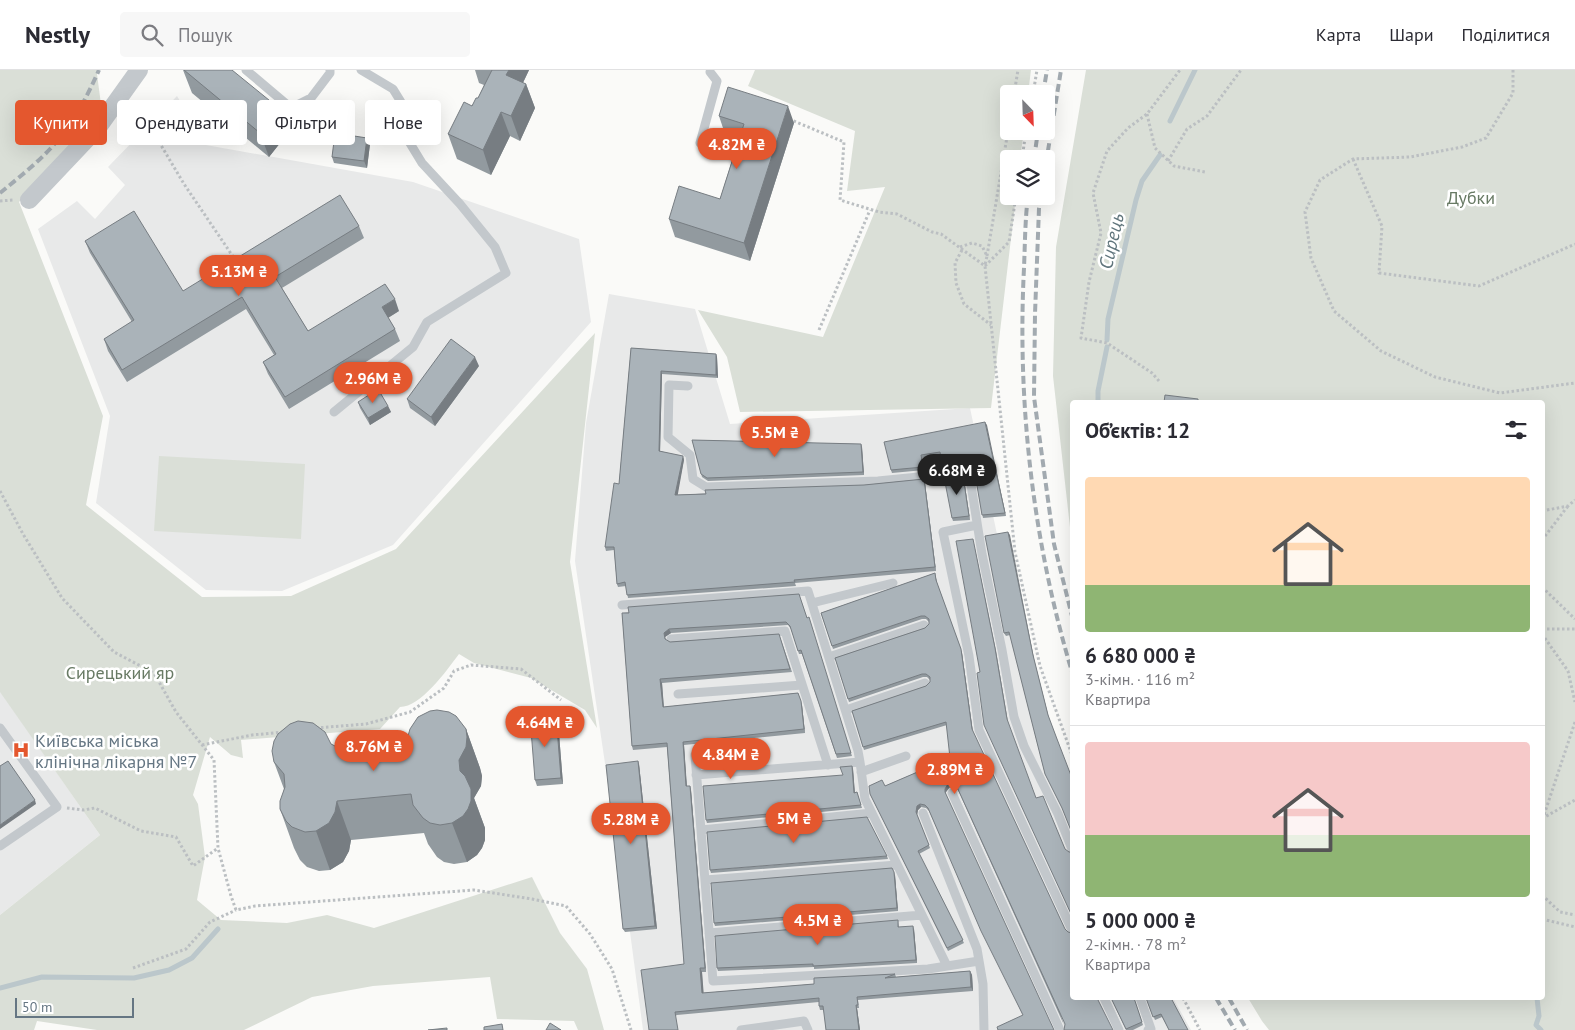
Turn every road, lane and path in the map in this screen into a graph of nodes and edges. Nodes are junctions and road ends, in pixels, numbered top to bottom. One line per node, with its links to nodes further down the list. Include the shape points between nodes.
1 (139, 70): 21 (street, via 99,126)
2 (246, 70): 3 (lane, via 291,108 311,98)
3 (330, 70)
4 (361, 70): 34 (lane, via 393,89 400,102 408,140 417,156 495,247 506,273 427,322 413,347)
5 (1018, 70): 11 (path)
6 (1037, 70): 12 (path)
7 (1180, 70): 13 (path)
8 (1242, 70): 19 (path, via 1207,116 1187,129)
9 (1513, 70): 18 (path, via 1512,93 1486,138 1462,147 1410,158)
10 (711, 71): 16 (lane, via 717,82)
11 (1016, 85)
12 (1034, 85)
13 (1147, 114): 19 (path, via 1155,148); 31 (path, via 1128,128 1107,151 1093,193 1101,234 1089,282 1081,338 1107,343)
14 (782, 115): 23 (path, via 844,142 840,200)
15 (1006, 140): 26 (path)
16 (700, 143)
17 (161, 145): 27 (path)
18 (1353, 159): 24 (path, via 1382,226 1379,273 1479,286); 32 (path, via 1320,180 1304,212 1311,258 1334,311 1381,351 1435,377 1500,393)
19 (1168, 161): 20 (path, via 1174,166)
20 (1205, 172)
21 (29, 200)
22 (1015, 205): 28 (path, via 1009,242)
23 (870, 210): 25 (path, via 897,214 941,234); 30 (path)
24 (1575, 244)
25 (961, 248): 26 (path, via 972,243 982,246); 28 (path); 29 (path, via 955,263 956,283 964,304)
26 (987, 256): 28 (path)
27 (236, 261)
28 (985, 266): 29 (path)
29 (992, 326): 63 (path, via 1015,552 1040,666)
30 (819, 330)
31 (1159, 381)
32 (1575, 382)
33 (688, 386): 39 (lane, via 669,385 668,437 690,454 693,479 706,487 878,481 969,472)
34 (334, 412)
35 (0, 491): 62 (path, via 22,534 62,598 114,652 154,673 176,712)
36 (1575, 500): 37 (path)
37 (1568, 506): 38 (path); 40 (path)
38 (1545, 510)
39 (977, 525): 78 (lane, via 1014,717 1024,746); 88 (lane, via 943,532 969,656 979,730)
40 (1545, 536)
41 (893, 583): 43 (lane)
42 (1545, 590): 45 (path)
43 (812, 603): 44 (lane, via 808,592); 51 (lane)
44 (622, 605)
45 (1575, 619)
46 (924, 625): 51 (lane)
47 (1545, 629): 48 (path)
48 (1575, 629)
49 (1545, 638): 56 (path, via 1568,671)
50 (671, 639): 53 (lane, via 784,632)
51 (829, 657): 57 (lane)
52 (925, 683): 57 (lane)
53 (802, 685): 54 (lane); 67 (lane)
54 (678, 694)
55 (561, 700): 60 (path, via 521,669 472,665 454,671 444,688 410,712 366,724)
56 (1575, 702)
57 (846, 710): 66 (lane)
58 (1575, 722): 73 (path)
59 (0, 728): 72 (lane)
60 (309, 729)
61 (290, 731): 62 (path)
62 (202, 745): 80 (path, via 214,760)
63 (1070, 749)
64 (695, 755): 69 (lane)
65 (906, 756): 68 (lane)
66 (860, 762): 67 (lane); 68 (lane)
67 (828, 765): 69 (lane)
68 (861, 772): 74 (lane, via 865,799)
69 (696, 775): 77 (lane)
70 (952, 793): 101 (lane)
71 (1575, 800): 76 (path)
72 (57, 807): 79 (lane); 80 (path, via 95,808 141,831 176,836 193,866)
73 (1545, 812)
74 (872, 813): 77 (lane); 81 (lane)
75 (924, 813): 91 (lane, via 977,949)
76 (1545, 817)
77 (701, 830): 82 (lane)
78 (1070, 844)
79 (0, 846)
80 (218, 848): 84 (path)
81 (897, 865): 82 (lane); 85 (lane)
82 (705, 880): 90 (lane)
83 (1545, 898): 86 (path, via 1560,912)
84 (236, 910): 93 (path, via 210,922 186,949); 97 (path, via 474,890 566,906 590,934 612,969)
85 (922, 915): 90 (lane); 92 (lane)
86 (1575, 915)
87 (1545, 920): 89 (path)
88 (1070, 926)
89 (1575, 927)
90 (709, 933): 92 (lane, via 713,981)
91 (979, 962): 92 (lane); 100 (lane, via 984,984)
92 (947, 966)
93 (133, 968)
94 (1105, 1000): 102 (lane)
95 (1141, 1000): 103 (lane, via 1151,1029)
96 (1184, 1000): 104 (path)
97 (631, 1030)
98 (741, 1030): 99 (lane, via 804,1022)
99 (808, 1030)
100 (984, 1030)
101 (1060, 1030)
102 (1119, 1030)
103 (1148, 1030)
104 (1200, 1030)

